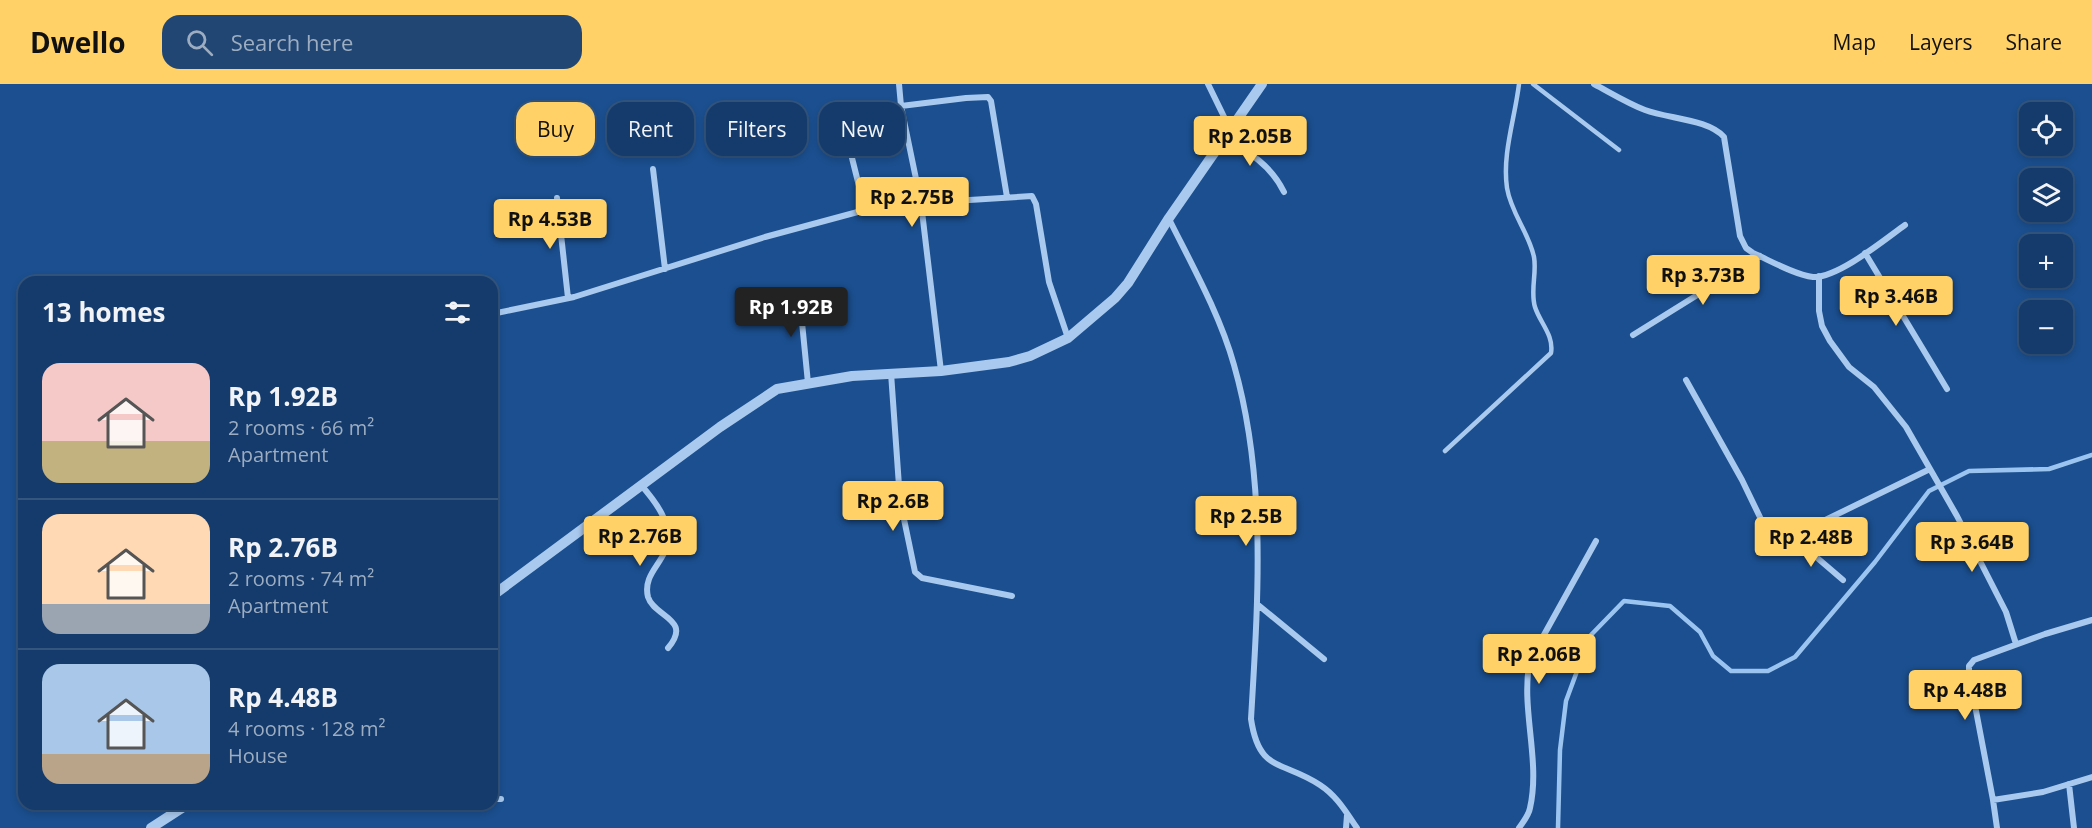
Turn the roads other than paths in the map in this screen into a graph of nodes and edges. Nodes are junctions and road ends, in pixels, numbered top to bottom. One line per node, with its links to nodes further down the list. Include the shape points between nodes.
1 (899, 84): 7 (street)
2 (1208, 84): 10 (street)
3 (1262, 84): 10 (street)
4 (1519, 84): 35 (lane, via 1507,158 1507,188 1533,254 1533,297 1551,339 1551,353)
5 (1533, 84): 11 (lane)
6 (1594, 84): 22 (street, via 1644,110 1718,130 1724,137 1740,236 1746,248)
7 (901, 102)
8 (905, 106): 16 (street, via 988,97)
9 (905, 125): 17 (street)
10 (1227, 133): 14 (street, via 1270,169); 19 (street)
11 (1619, 150)
12 (852, 156): 18 (street)
13 (653, 169): 23 (street)
14 (1284, 192)
15 (557, 198): 26 (street)
16 (1007, 198): 17 (street); 29 (street, via 1035,198 1049,282)
17 (921, 202): 18 (street); 30 (street)
18 (865, 210): 23 (street)
19 (1169, 218): 29 (street, via 1128,283); 43 (street, via 1234,364 1254,474)
20 (1905, 225): 21 (street)
21 (1865, 253): 24 (street, via 1835,272); 34 (street)
22 (1760, 256): 24 (street, via 1802,274); 28 (street)
23 (665, 269): 26 (street)
24 (1819, 276): 36 (street, via 1819,311 1830,342 1849,367 1874,387 1899,416)
25 (799, 292): 33 (street)
26 (568, 298): 27 (street)
27 (498, 314)
28 (1634, 335)
29 (1068, 338): 30 (street, via 1009,362)
30 (941, 371): 31 (street)
31 (891, 373): 33 (street); 42 (street, via 900,500 915,572 922,578)
32 (1686, 380): 38 (street, via 1773,542 1783,545)
33 (808, 383): 37 (street, via 767,394)
34 (1947, 389)
35 (1445, 452)
36 (1930, 469): 38 (street); 45 (street, via 2006,612)
37 (641, 485): 41 (street); 46 (street, via 665,522 666,550 650,573 648,597 675,624 676,632)
38 (1794, 538): 40 (street)
39 (1596, 541): 56 (street, via 1530,660 1527,693 1533,784 1530,810)
40 (1843, 580)
41 (498, 592)
42 (1012, 596)
43 (1257, 604): 47 (street); 52 (street, via 1251,719 1254,739 1270,761 1321,785)
44 (2092, 620): 45 (street)
45 (2016, 644): 50 (street, via 1974,660 1969,666)
46 (668, 648)
47 (1324, 659)
48 (2092, 777): 49 (street)
49 (2069, 784): 50 (street); 58 (street)
50 (1994, 800): 57 (street)
51 (179, 810): 53 (street)
52 (1347, 814): 54 (street); 55 (street)
53 (151, 828)
54 (1346, 828)
55 (1357, 828)
56 (1519, 828)
57 (1997, 828)
58 (2074, 828)

